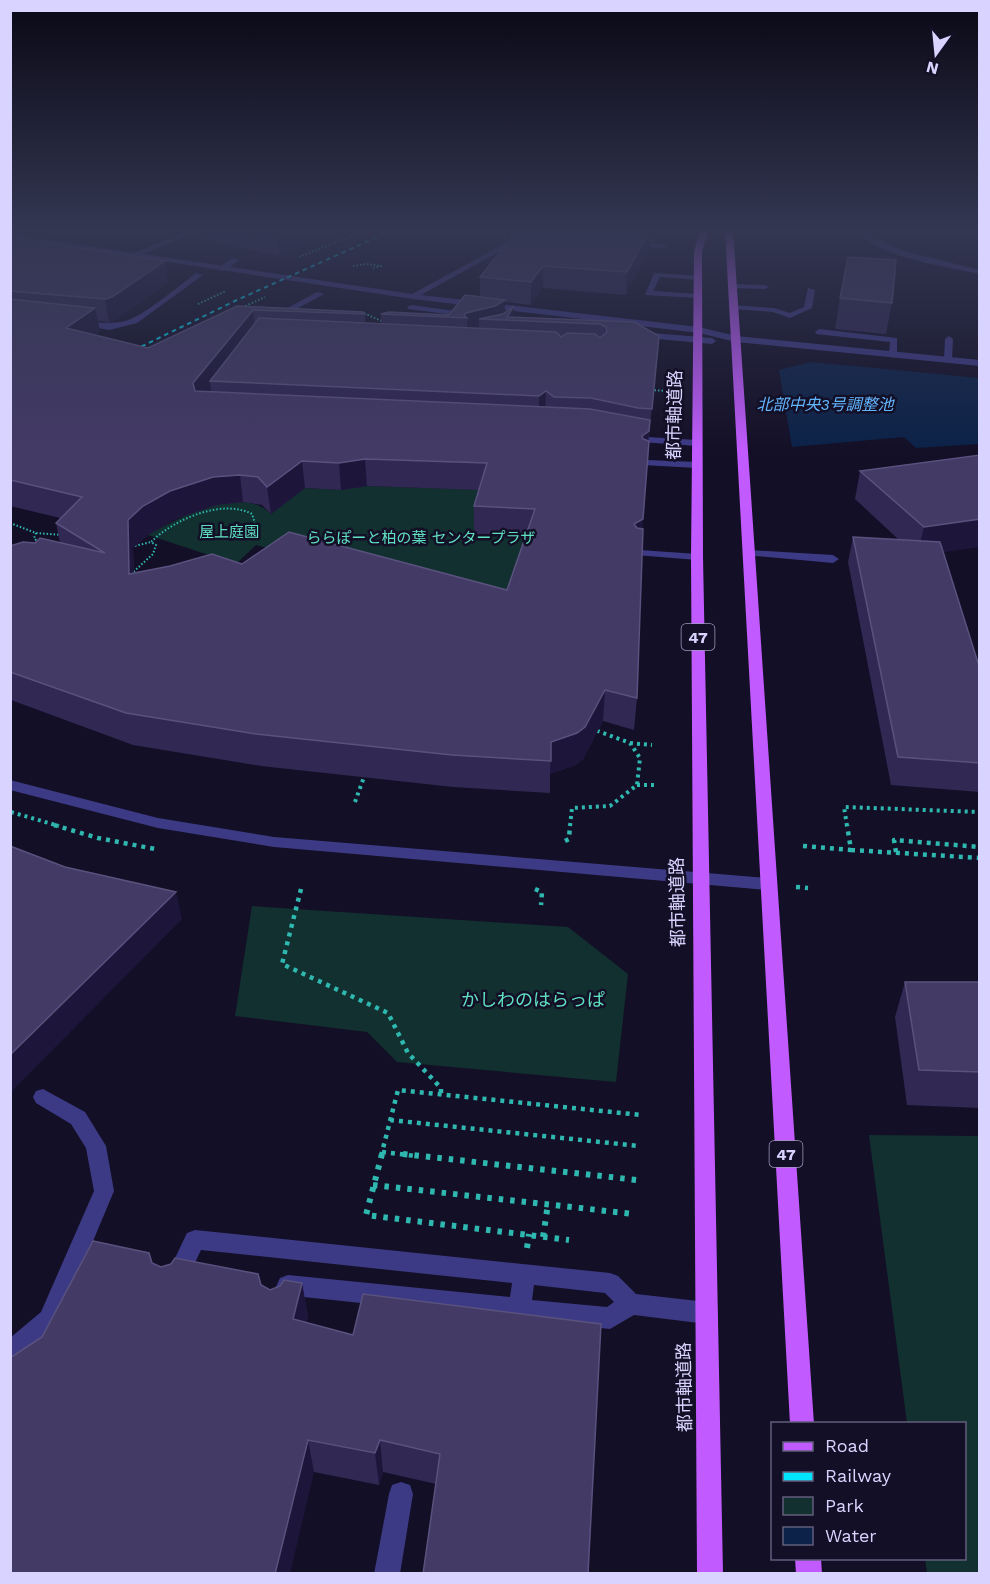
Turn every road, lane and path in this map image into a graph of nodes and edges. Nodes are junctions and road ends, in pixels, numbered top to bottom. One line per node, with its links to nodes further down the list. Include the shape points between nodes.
1 (160, 304): 17 (street, via 134,321 109,327)
2 (249, 304): 10 (path)
3 (301, 304): 16 (street)
4 (464, 304): 20 (street)
5 (698, 304): 20 (main road, 都市軸道路 / 47)
6 (732, 304): 9 (main road, 47)
7 (809, 304): 9 (street, via 808,308 790,316 774,310)
8 (403, 306): 12 (street)
9 (732, 307): 21 (main road, 47)
10 (238, 309)
11 (352, 311): 15 (path)
12 (444, 312): 13 (street); 14 (street)
13 (476, 316)
14 (436, 319)
15 (390, 322)
16 (263, 323)
17 (74, 324)
18 (819, 332): 23 (street, via 894,340)
19 (625, 333): 20 (street)
20 (699, 336): 21 (street); 29 (main road, 都市軸道路 / 47)
21 (736, 339): 23 (street); 40 (main road, 47)
22 (949, 339): 24 (street)
23 (893, 355): 24 (street)
24 (948, 360): 25 (street)
25 (980, 363)
26 (646, 390): 27 (path)
27 (669, 391)
28 (619, 436): 29 (street)
29 (697, 443): 31 (main road, 都市軸道路 / 47)
30 (647, 463): 31 (street)
31 (697, 465): 41 (main road, 都市軸道路 / 47)
32 (10, 523): 33 (path)
33 (36, 533): 35 (path, via 65,535); 37 (path, via 38,544)
34 (249, 539): 36 (path, via 256,529 253,515 232,507 168,528)
35 (63, 542)
36 (151, 542): 38 (path); 43 (path, via 156,545 153,554 128,575)
37 (46, 546)
38 (135, 546)
39 (640, 553): 41 (street)
40 (749, 553): 42 (street); 60 (main road, 47)
41 (697, 557): 59 (main road, 都市軸道路 / 47)
42 (833, 559)
43 (137, 578)
44 (590, 728): 45 (path)
45 (630, 743): 46 (path); 49 (path, via 640,758)
46 (652, 746)
47 (364, 777): 51 (path)
48 (10, 785): 59 (street, via 158,823 273,842)
49 (637, 785): 50 (path); 53 (path, via 610,806 572,808 567,841)
50 (656, 785)
51 (355, 802)
52 (980, 812): 56 (path, via 844,807)
53 (556, 840)
54 (803, 846): 56 (path)
55 (980, 847): 57 (path, via 894,840)
56 (851, 850): 57 (path)
57 (896, 852): 58 (path)
58 (980, 858)
59 (701, 878): 60 (street); 79 (main road, 都市軸道路 / 47)
60 (768, 884): 81 (main road, 47)
61 (301, 890): 62 (path, via 282,964 388,1013 408,1053 441,1088)
62 (441, 1094): 64 (path); 65 (path, via 398,1090)
63 (43, 1097): 80 (street, via 78,1118 96,1146 104,1191 49,1319)
64 (641, 1115)
65 (390, 1120): 66 (path); 67 (path)
66 (639, 1146)
67 (382, 1152): 68 (path); 69 (path)
68 (637, 1180)
69 (373, 1185): 70 (path); 72 (path, via 366,1215)
70 (548, 1204): 71 (path); 72 (path)
71 (634, 1214)
72 (543, 1237): 73 (path)
73 (569, 1240)
74 (524, 1274): 75 (street, via 195,1240); 76 (street, via 610,1283); 77 (street)
75 (172, 1289)
76 (632, 1304): 77 (street, via 610,1318); 79 (street)
77 (520, 1309): 78 (street, via 288,1285)
78 (278, 1311)
79 (707, 1312): 84 (main road, 都市軸道路 / 47)
80 (10, 1353)
81 (801, 1422)
82 (401, 1494): 83 (street)
83 (387, 1574)
84 (710, 1574)

